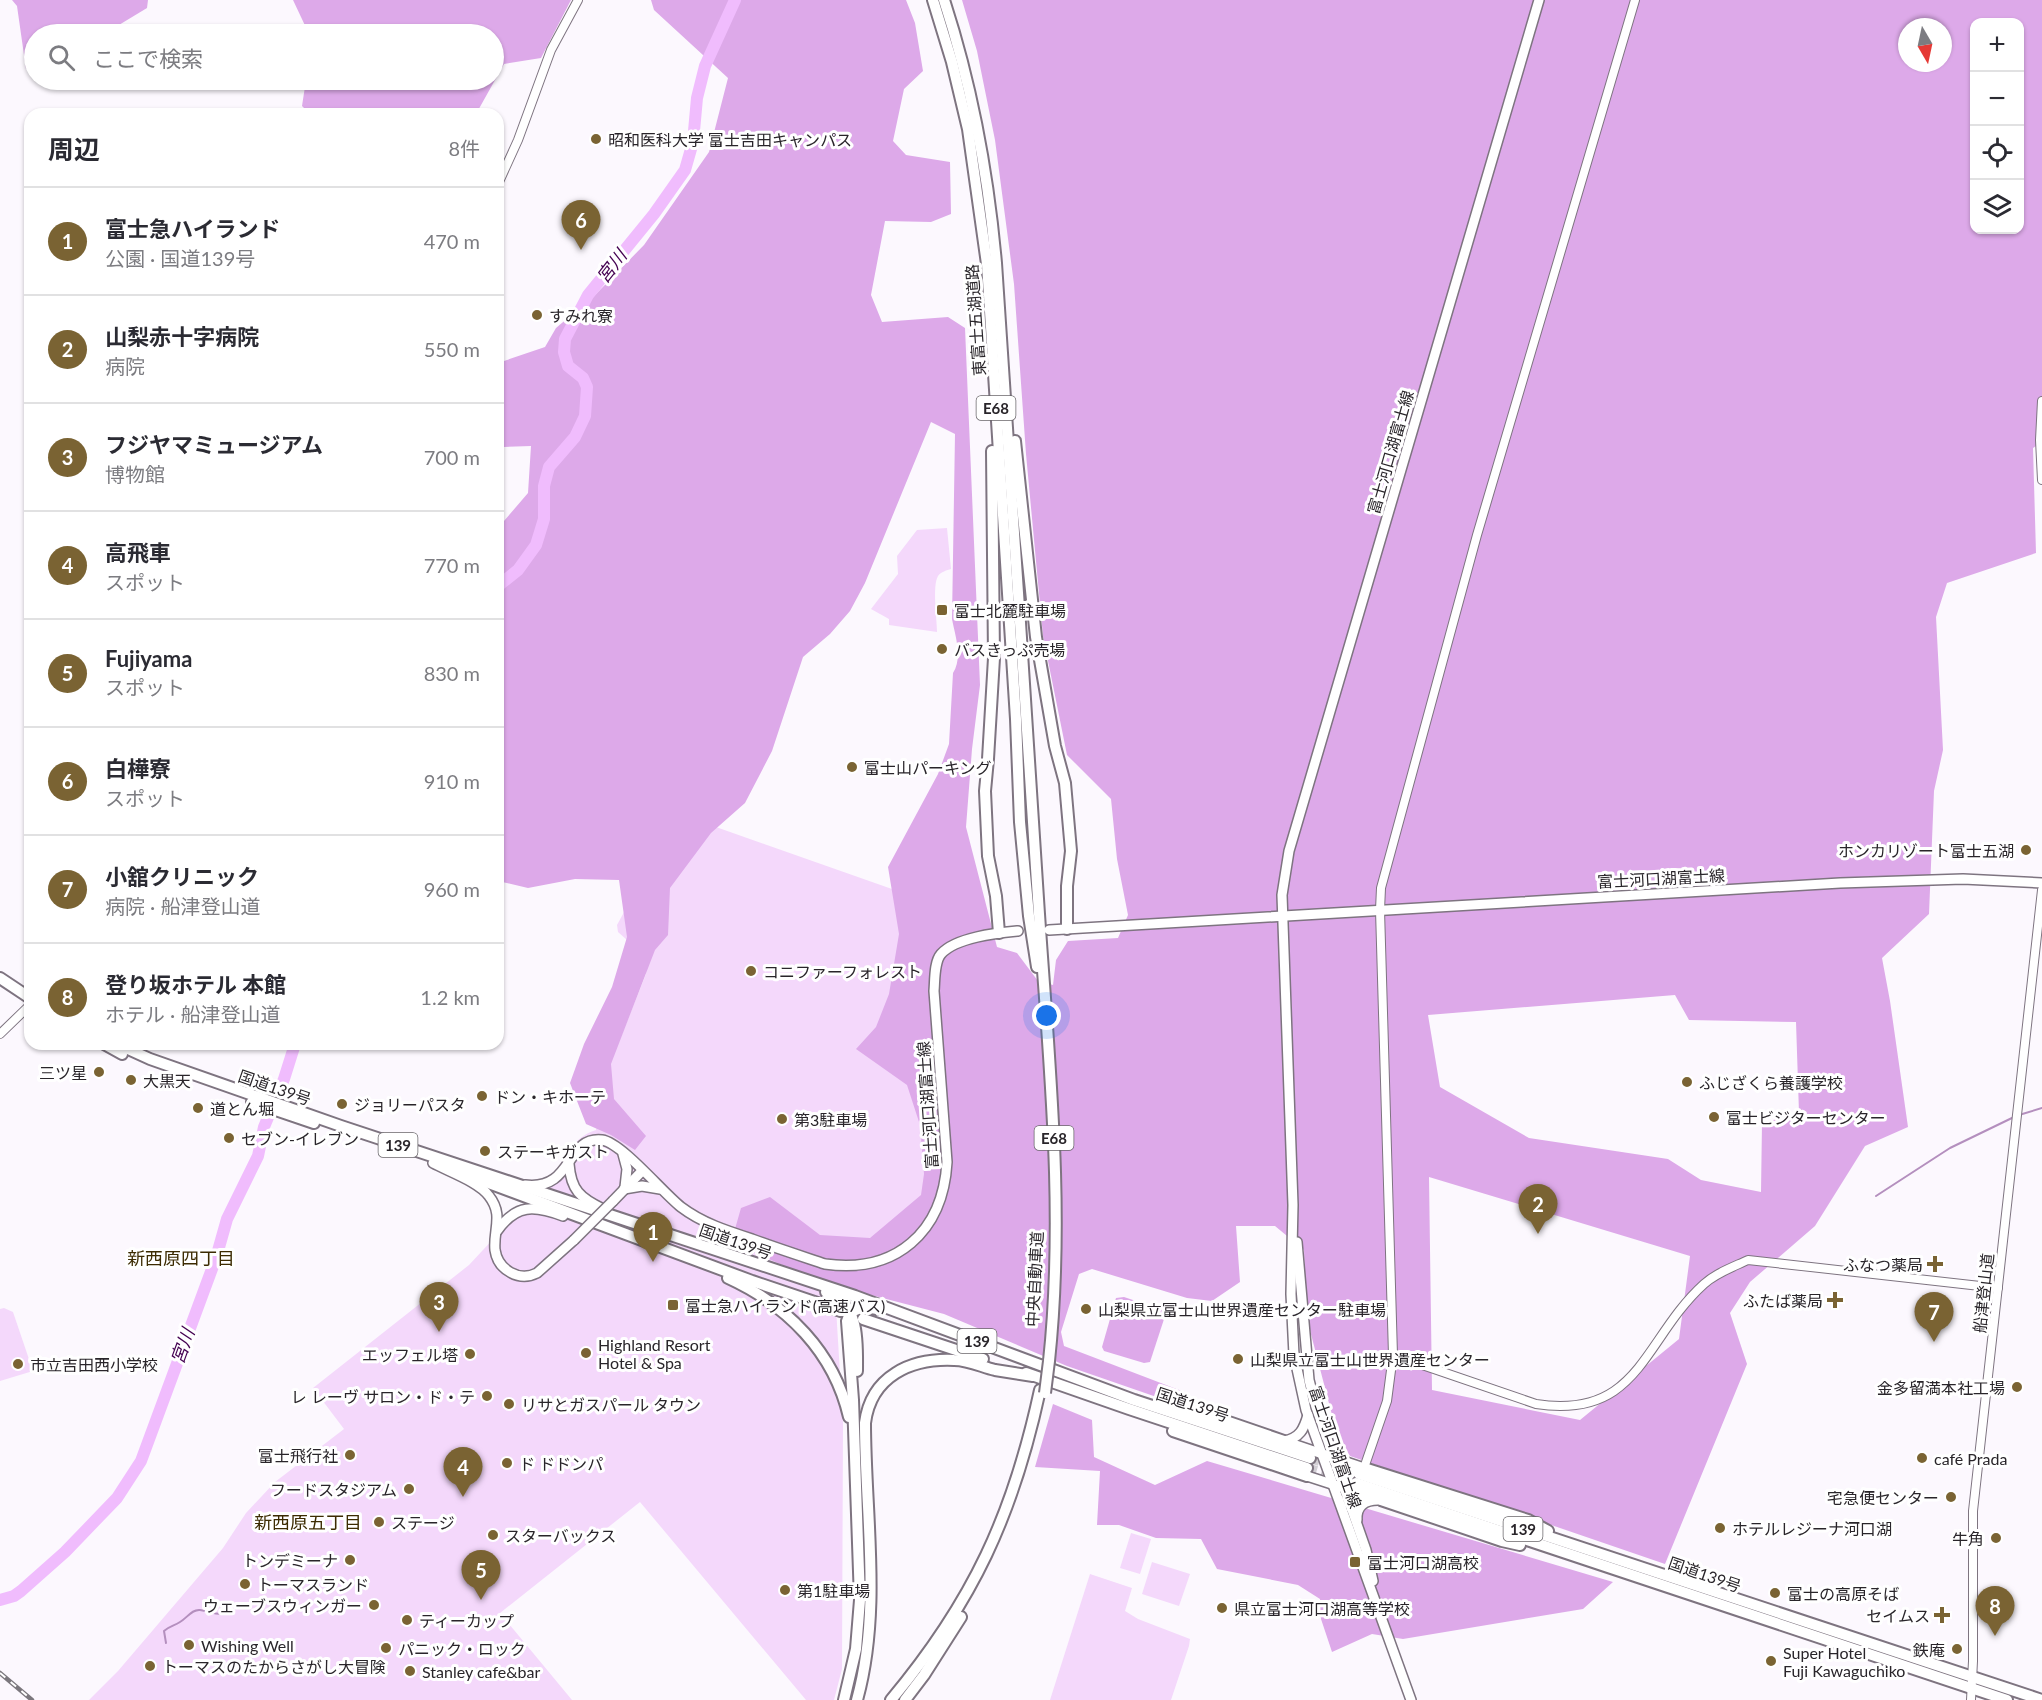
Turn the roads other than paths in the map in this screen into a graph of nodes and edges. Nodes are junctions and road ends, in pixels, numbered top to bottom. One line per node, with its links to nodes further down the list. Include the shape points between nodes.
1 (578, 0): 6 (street, via 551,50)
2 (933, 0): 9 (highway, 東富士五湖道路 / E68, via 962,98 974,165 987,264)
3 (944, 0): 7 (highway, 東富士五湖道路 / E68, via 972,96 984,163)
4 (1539, 0): 16 (main road, 富士河口湖富士線, via 1289,851)
5 (1635, 0): 15 (street, via 1478,535 1381,888)
6 (504, 171)
7 (1003, 361): 12 (highway, 東富士五湖道路 / E68); 17 (highway, via 1036,637 1054,746 1065,783 1071,851)
8 (2042, 401): 10 (street)
9 (998, 434): 11 (highway, 東富士五湖道路 / E68); 20 (highway, E68, via 992,449 994,658 985,791 988,856)
10 (2042, 480)
11 (1020, 822): 48 (highway, 中央自動車道 / E68, via 1042,1003 1048,1095 1052,1230)
12 (1034, 822): 48 (highway, 中央自動車道 / E68, via 1052,1094 1056,1230 1055,1290)
13 (2042, 883): 15 (main road, 富士河口湖富士線, via 1964,879 1840,883)
14 (2042, 890): 43 (street, 船津登山道)
15 (1380, 910): 16 (main road, 富士河口湖富士線); 47 (street)
16 (1282, 916): 17 (main road, 富士河口湖富士線); 38 (main road, 富士河口湖富士線)
17 (1067, 929): 18 (main road, 富士河口湖富士線)
18 (1049, 930)
19 (1018, 932): 20 (main road, 富士河口湖富士線)
20 (999, 933): 37 (main road, 富士河口湖富士線, via 959,942 941,954 936,970 945,1189 933,1216 916,1239 881,1261 866,1265 825,1264 711,1225)
21 (0, 970): 23 (highway)
22 (0, 978): 24 (highway)
23 (24, 986)
24 (24, 994)
25 (24, 1011): 26 (street)
26 (0, 1034)
27 (116, 1050): 29 (highway, 国道139号 / 139, via 147,1065)
28 (130, 1050): 29 (highway, 国道139号 / 139)
29 (267, 1103): 30 (highway, 国道139号 / 139)
30 (290, 1111): 32 (highway, 国道139号 / 139); 35 (highway, 国道139号 / 139)
31 (622, 1150): 33 (main road, 富士河口湖富士線, via 612,1143 594,1140 577,1149); 34 (main road, 富士河口湖富士線); 36 (main road, via 627,1169)
32 (434, 1163): 40 (main road, via 484,1190 495,1206); 41 (highway, 国道139号 / 139)
33 (569, 1164): 35 (main road, 富士河口湖富士線, via 547,1183); 39 (main road, via 572,1184 582,1197)
34 (642, 1171): 36 (main road); 37 (main road, 富士河口湖富士線)
35 (511, 1182): 39 (highway, 国道139号 / 139)
36 (624, 1190): 37 (main road, via 642,1186); 40 (main road, bridge, via 531,1276 511,1273 498,1260)
37 (660, 1190)
38 (1293, 1205): 52 (main road, 富士河口湖富士線, via 1294,1350); 57 (main road, 富士河口湖富士線, via 1306,1367)
39 (643, 1225): 42 (highway, 国道139号 / 139)
40 (497, 1232): 41 (main road, via 518,1210 538,1209)
41 (679, 1254): 44 (highway, 国道139号 / 139); 53 (highway, via 762,1296 806,1332 836,1378)
42 (776, 1270): 44 (highway, via 832,1294 843,1303); 46 (highway, 国道139号 / 139)
43 (1998, 1287): 47 (street, via 1748,1260 1705,1283 1625,1383 1582,1405 1558,1408); 68 (street, 船津登山道, via 1973,1511)
44 (846, 1312): 46 (highway, via 869,1307); 53 (highway); 54 (highway, via 857,1334 857,1399)
45 (863, 1319): 49 (highway, 国道139号 / 139)
46 (932, 1324): 51 (highway, 国道139号 / 139)
47 (1393, 1355): 61 (street, via 1387,1401)
48 (1046, 1360): 50 (highway, 中央自動車道 / E68, bridge)
49 (1033, 1376): 51 (highway, 国道139号 / 139); 54 (highway, via 956,1360 911,1365 888,1377 871,1399)
50 (1042, 1391): 71 (highway, 中央自動車道 / E68, via 1024,1458 985,1560 935,1645); 72 (highway, 中央自動車道 / E68, via 1017,1494 991,1559 951,1634)
51 (1131, 1405): 55 (highway, via 1188,1408); 59 (highway, 国道139号 / 139); 59 (highway, via 1194,1439)
52 (1308, 1415): 55 (main road, via 1298,1437); 56 (main road, 富士河口湖富士線)
53 (854, 1435): 69 (highway, via 860,1600 856,1648)
54 (865, 1441): 70 (highway, via 871,1601 867,1651)
55 (1284, 1441): 56 (main road)
56 (1322, 1454): 57 (main road); 58 (main road, 富士河口湖富士線)
57 (1334, 1458): 58 (main road); 60 (main road, 富士河口湖富士線); 61 (main road)
58 (1326, 1466): 59 (main road, via 1318,1473); 62 (main road, 富士河口湖富士線)
59 (1308, 1467): 62 (main road)
60 (1339, 1473): 61 (main road, via 1353,1467); 62 (main road); 63 (main road, 富士河口湖富士線)
61 (1360, 1475): 63 (main road, via 1354,1470); 66 (highway, 国道139号 / 139); 66 (highway, via 1528,1520)
62 (1332, 1484): 63 (main road); 67 (main road, 富士河口湖富士線)
63 (1344, 1488): 64 (main road); 65 (main road, 富士河口湖富士線)
64 (1380, 1500): 65 (main road, via 1361,1506); 66 (highway, via 1502,1541)
65 (1357, 1523): 67 (main road, 富士河口湖富士線)
66 (1569, 1550): 68 (highway, 国道139号 / 139)
67 (1382, 1621): 73 (main road, 富士河口湖富士線)
68 (1971, 1682): 74 (street, 船津登山道); 75 (highway, 国道139号 / 139); 76 (highway, 国道139号 / 139)
69 (844, 1700)
70 (857, 1700)
71 (891, 1700)
72 (905, 1700)
73 (1411, 1700)
74 (1971, 1700)
75 (2007, 1700)
76 (2042, 1700)

